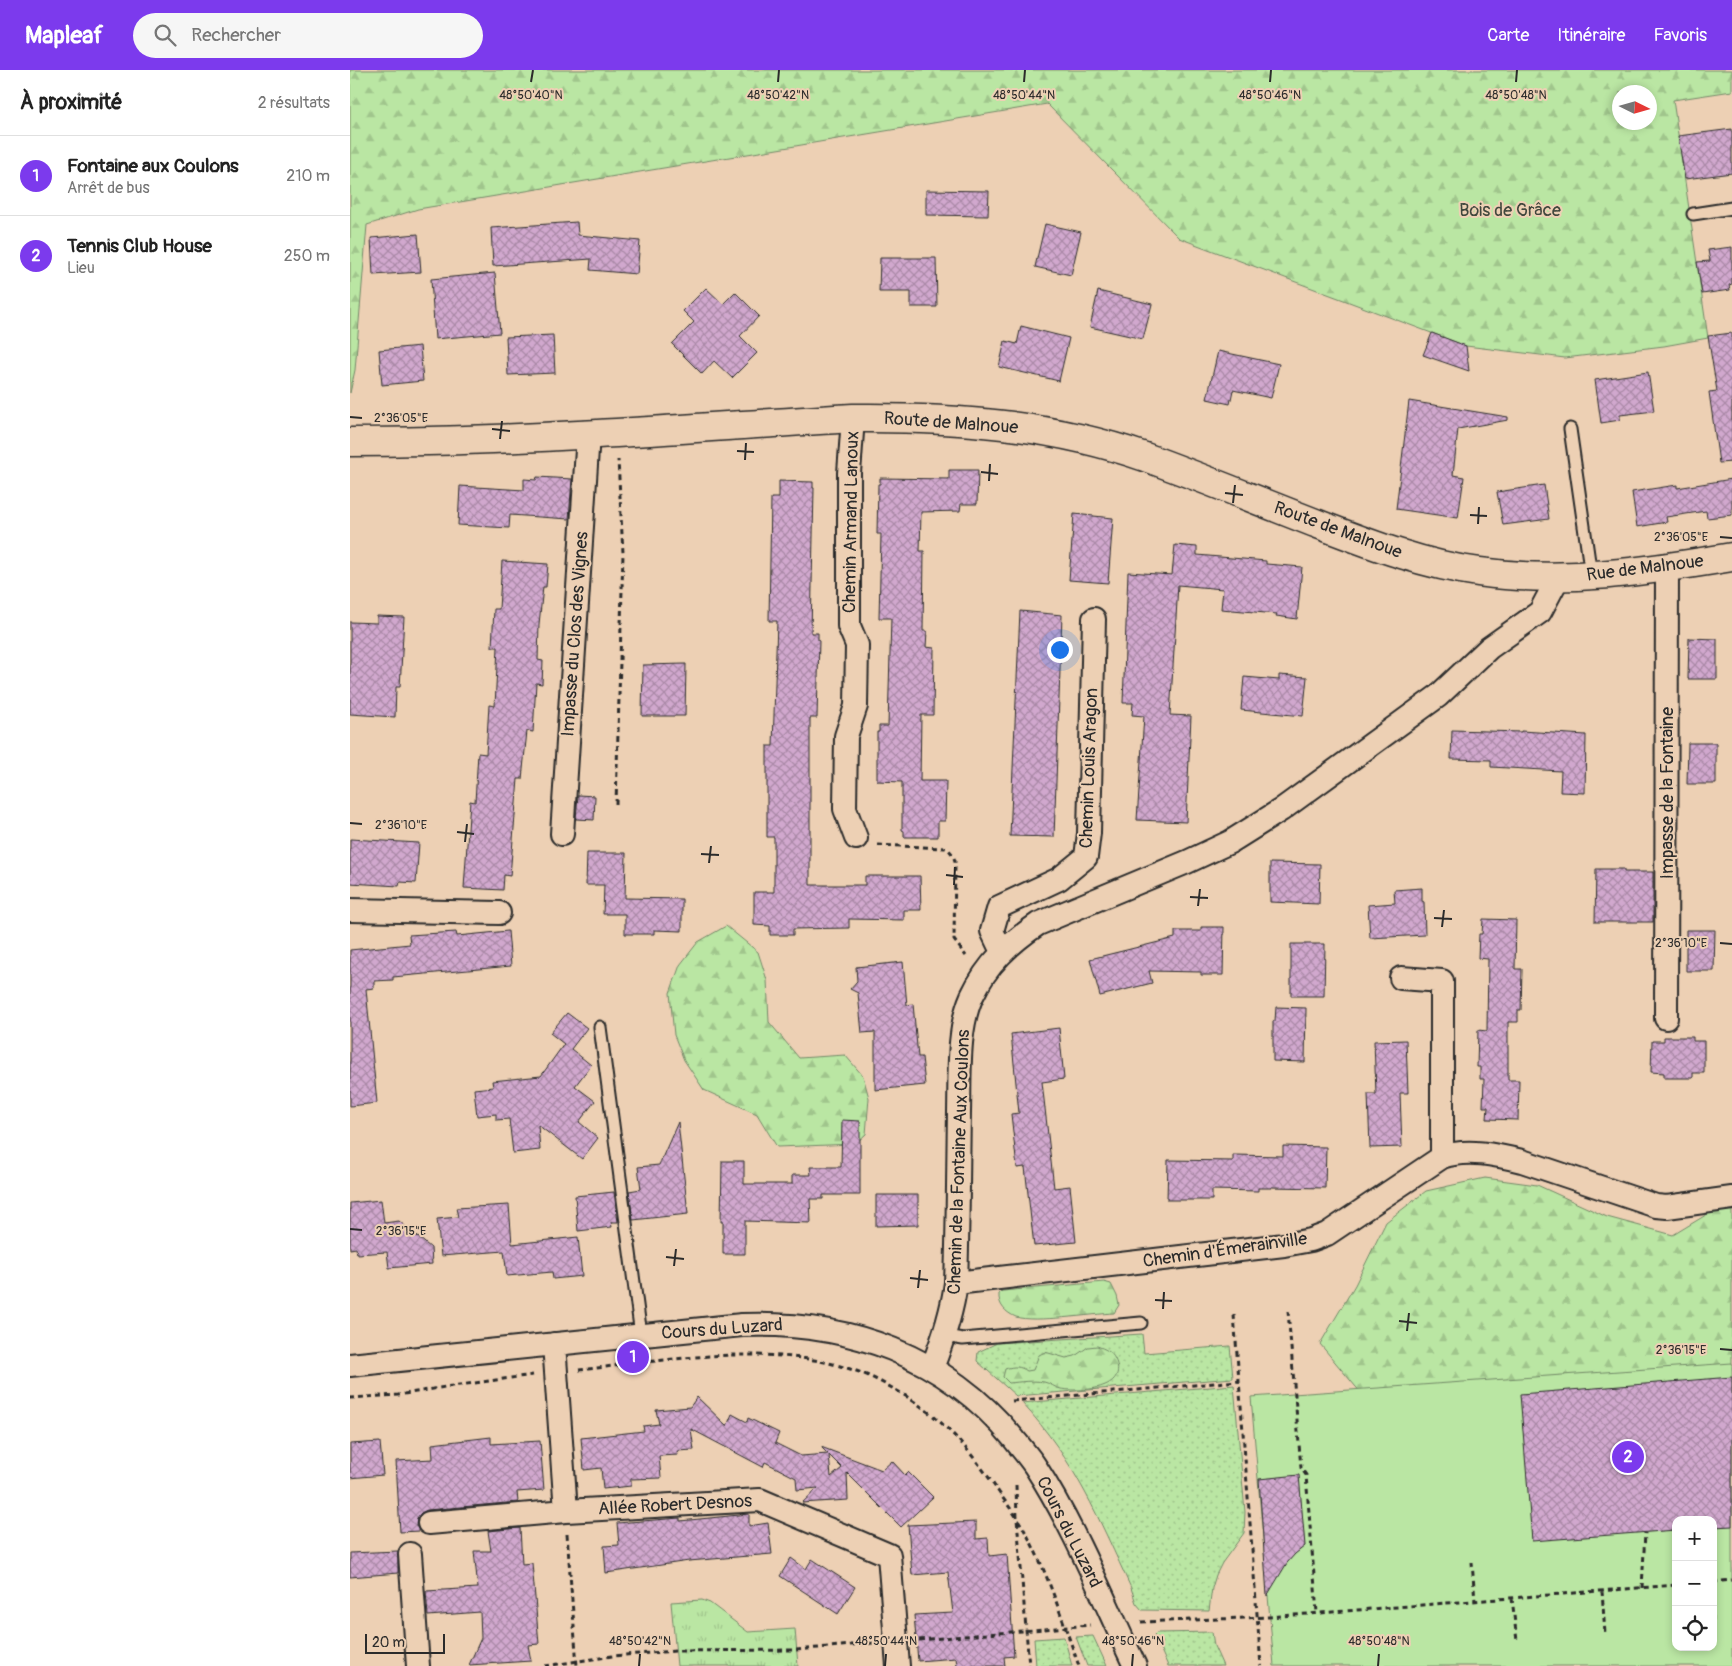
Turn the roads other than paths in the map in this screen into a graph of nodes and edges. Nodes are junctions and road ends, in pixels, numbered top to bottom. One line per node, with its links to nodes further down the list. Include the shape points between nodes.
1 (1732, 208): 2 (lane)
2 (1693, 214)
3 (853, 418): 5 (main road, Route de Malnoue); 10 (main road, Route de Malnoue, via 985,422 1068,436 1143,456 1361,541 1416,559 1478,572); 13 (street, Chemin Armand Lanoux, via 849,473 849,626 857,645 856,706 846,736 845,809)
4 (1570, 428): 9 (lane)
5 (588, 434): 6 (main road, Route de Malnoue); 12 (street, Impasse du Clos des Vignes)
6 (350, 442)
7 (1732, 557): 8 (main road, Rue de Malnoue)
8 (1667, 568): 9 (main road, Rue de Malnoue); 18 (street, Impasse de la Fontaine)
9 (1591, 576): 10 (main road, Rue de Malnoue)
10 (1558, 578): 16 (street, Chemin de la Fontaine Aux Coulons, via 1540,612 1489,648 1438,696 1281,810 1230,842 1038,924)
11 (1094, 619): 16 (street, Chemin Louis Aragon, via 1086,856 1059,879 999,907 992,931)
12 (562, 834)
13 (856, 838)
14 (350, 910): 15 (street)
15 (499, 913)
16 (1002, 952): 22 (street, Chemin de la Fontaine Aux Coulons, via 982,977 972,997 962,1037)
17 (1401, 978): 20 (street, via 1442,981)
18 (1666, 1018)
19 (600, 1027): 24 (lane)
20 (1442, 1157): 21 (street, Chemin d'Émerainville, via 1463,1152 1508,1157 1656,1206); 22 (street, Chemin d'Émerainville, via 1327,1234 1311,1240)
21 (1732, 1198)
22 (956, 1283): 25 (street, Chemin de la Fontaine Aux Coulons)
23 (1141, 1324): 25 (lane, via 963,1339)
24 (641, 1335): 26 (street, Cours du Luzard); 28 (street, Cours du Luzard, via 742,1324 791,1325 870,1340)
25 (945, 1336): 28 (street, Chemin de la Fontaine Aux Coulons)
26 (554, 1344): 27 (street, Cours du Luzard); 29 (street)
27 (350, 1365)
28 (932, 1368): 34 (street, Cours du Luzard, via 990,1412 1034,1464 1071,1531)
29 (566, 1511): 30 (street, Allée Robert Desnos); 33 (street, Allée Robert Desnos, via 760,1500 888,1555)
30 (429, 1523)
31 (410, 1554): 32 (street)
32 (418, 1666)
33 (898, 1666)
34 (1135, 1666)

